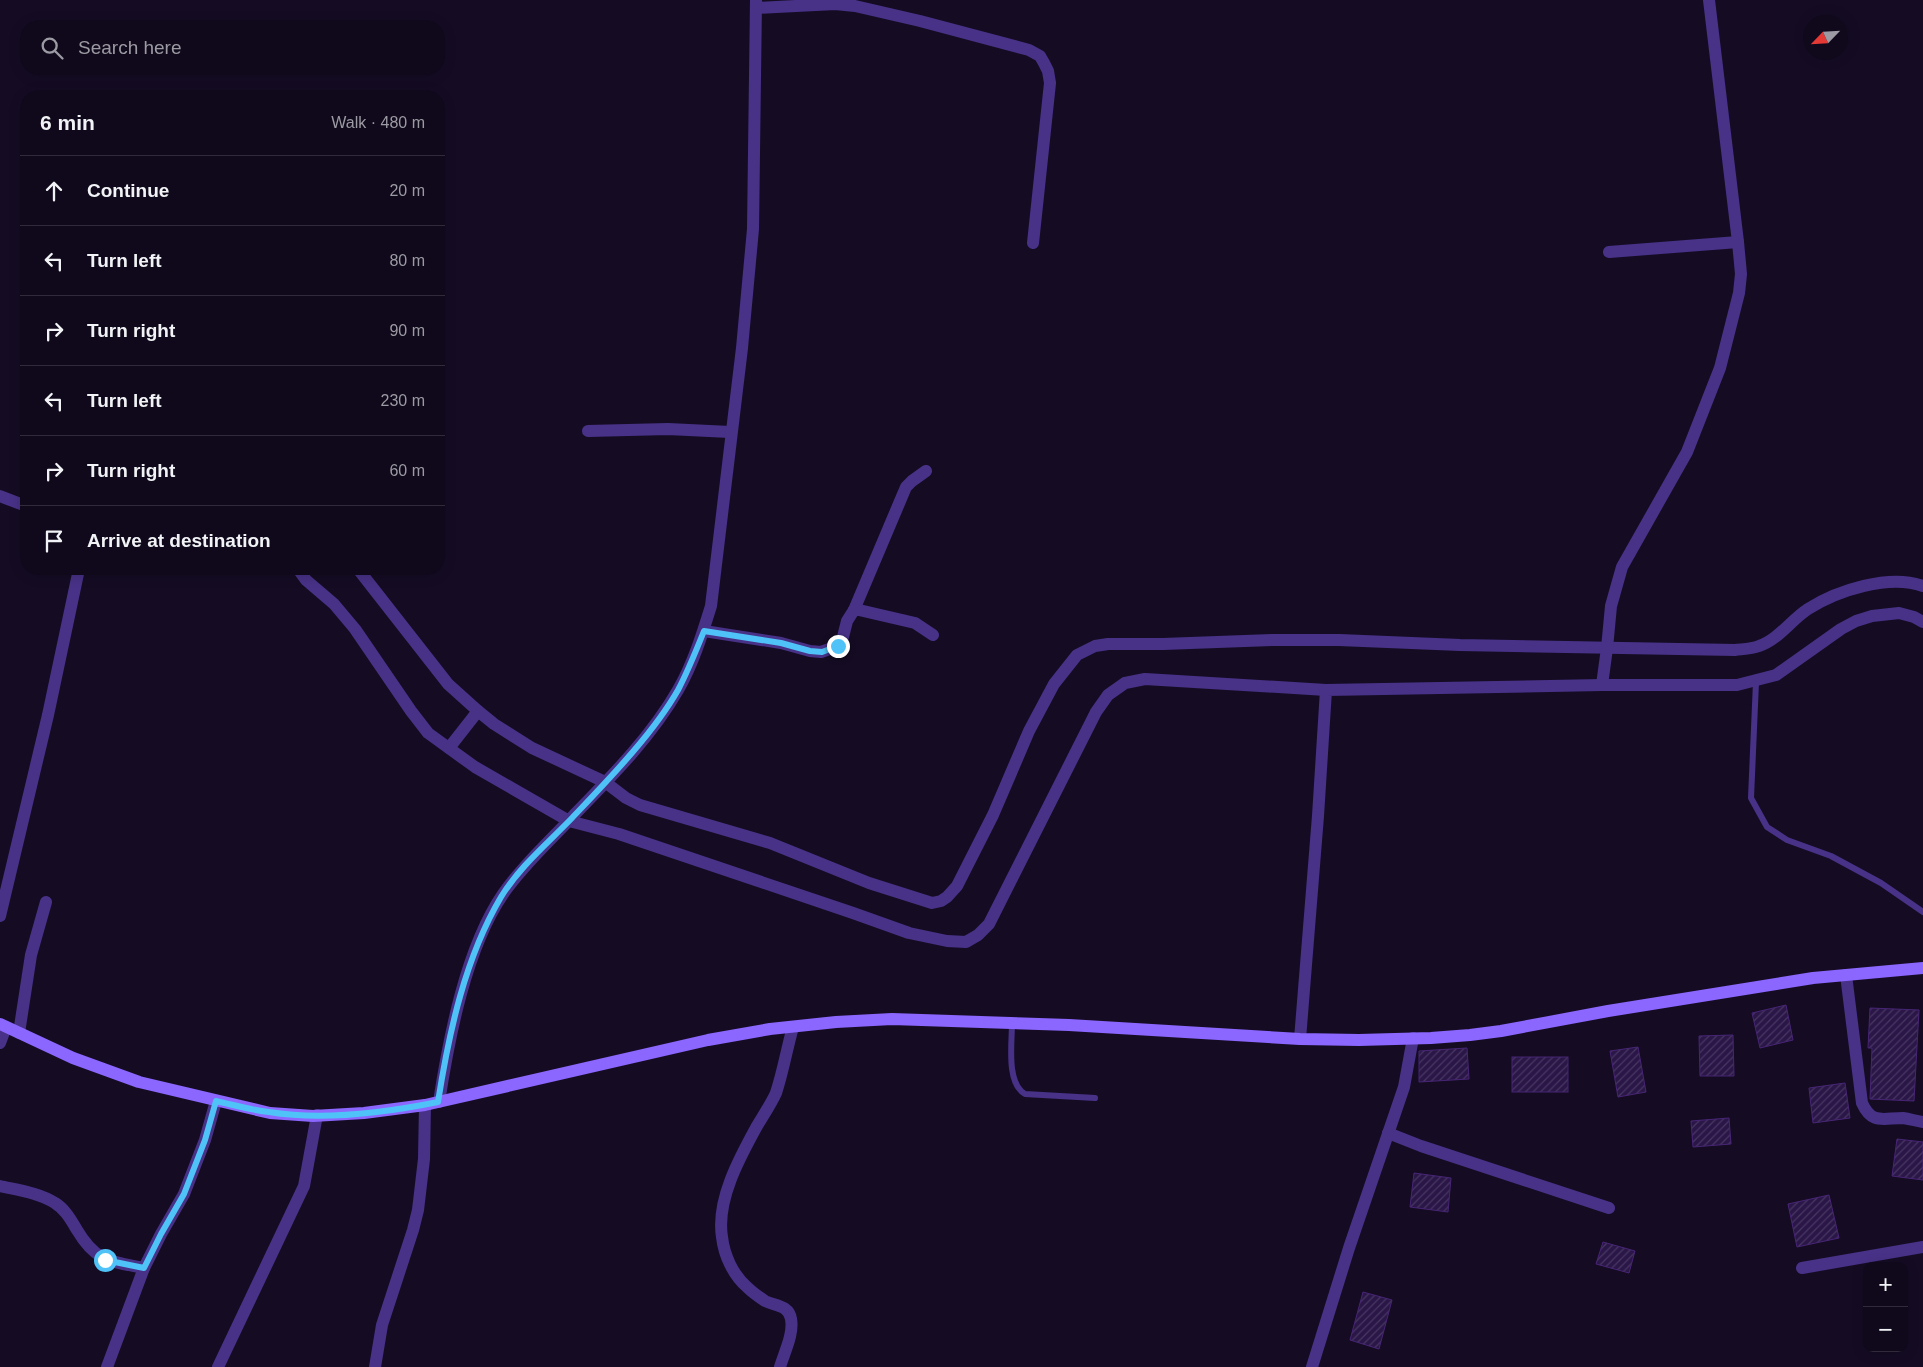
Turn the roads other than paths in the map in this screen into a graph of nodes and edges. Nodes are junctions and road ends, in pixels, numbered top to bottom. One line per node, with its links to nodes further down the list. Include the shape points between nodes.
1 (1708, 0): 3 (street)
2 (756, 4): 4 (street, via 855,6 1029,50 1040,56 1050,83); 7 (street, via 754,229)
3 (1738, 242): 5 (street); 19 (street, via 1739,293 1720,368 1687,452 1622,567 1611,606)
4 (1033, 243)
5 (1609, 252)
6 (588, 431): 7 (street, via 668,428)
7 (730, 432): 17 (street, via 710,606)
8 (926, 471): 15 (street, via 906,487)
9 (0, 496): 10 (street)
10 (20, 504)
11 (78, 575): 29 (street)
12 (302, 575): 24 (street, via 344,616 428,732)
13 (363, 575): 23 (street, via 448,684)
14 (1923, 586): 19 (street, via 1897,582 1837,595 1806,610 1769,641 1758,646 1736,650)
15 (854, 610): 17 (street, via 838,646 822,652); 18 (street, via 915,623)
16 (1923, 622): 21 (street, via 1899,613 1856,621 1776,675)
17 (704, 631): 25 (street, via 678,690 660,718)
18 (934, 635)
19 (1607, 651): 20 (street); 25 (street, via 1339,640 1095,646 1077,655 1054,684 957,886 947,897 932,903 869,883 770,843 640,805)
20 (1602, 681): 21 (street, via 1737,686); 22 (street)
21 (1756, 682): 28 (lane, via 1751,798 1767,827 1787,840 1831,856)
22 (1326, 690): 26 (street, via 1145,679 1125,683 1108,695 1096,712 989,924 966,942 909,933); 37 (street)
23 (476, 714): 24 (street); 25 (street)
24 (452, 744): 26 (street, via 475,767)
25 (602, 785): 26 (street)
26 (572, 818): 41 (street, via 518,873 481,935 452,1028)
27 (46, 902): 35 (street, via 31,955)
28 (1923, 912)
29 (0, 916)
30 (1923, 968): 31 (main road)
31 (1846, 975): 36 (main road, via 1684,998 1470,1036); 44 (street, via 1862,1103 1867,1114 1876,1119 1905,1118)
32 (1012, 1023): 34 (main road, via 892,1018); 37 (main road); 39 (lane, via 1013,1078 1019,1090 1025,1094)
33 (3, 1026): 35 (main road); 38 (street)
34 (793, 1027): 41 (main road, via 690,1044); 54 (street, via 775,1094 730,1182 721,1219 725,1251 735,1272 766,1302 783,1307 790,1314 791,1332)
35 (20, 1033): 40 (main road, via 73,1058 139,1082)
36 (1413, 1038): 37 (main road); 45 (street, via 1404,1087)
37 (1300, 1039)
38 (0, 1043)
39 (1095, 1098)
40 (216, 1101): 43 (main road, via 270,1113); 49 (street, via 184,1194)
41 (438, 1102): 42 (main road)
42 (425, 1104): 43 (main road, via 364,1113); 53 (street, via 424,1159 418,1210 382,1325)
43 (316, 1115): 52 (street, via 304,1186)
44 (1923, 1122)
45 (1388, 1133): 47 (street); 55 (street)
46 (0, 1186): 49 (street, via 56,1203 93,1252 105,1260)
47 (1609, 1208)
48 (1923, 1247): 50 (street)
49 (144, 1268): 51 (street)
50 (1802, 1268)
51 (107, 1367)
52 (218, 1367)
53 (375, 1367)
54 (780, 1367)
55 (1312, 1367)

